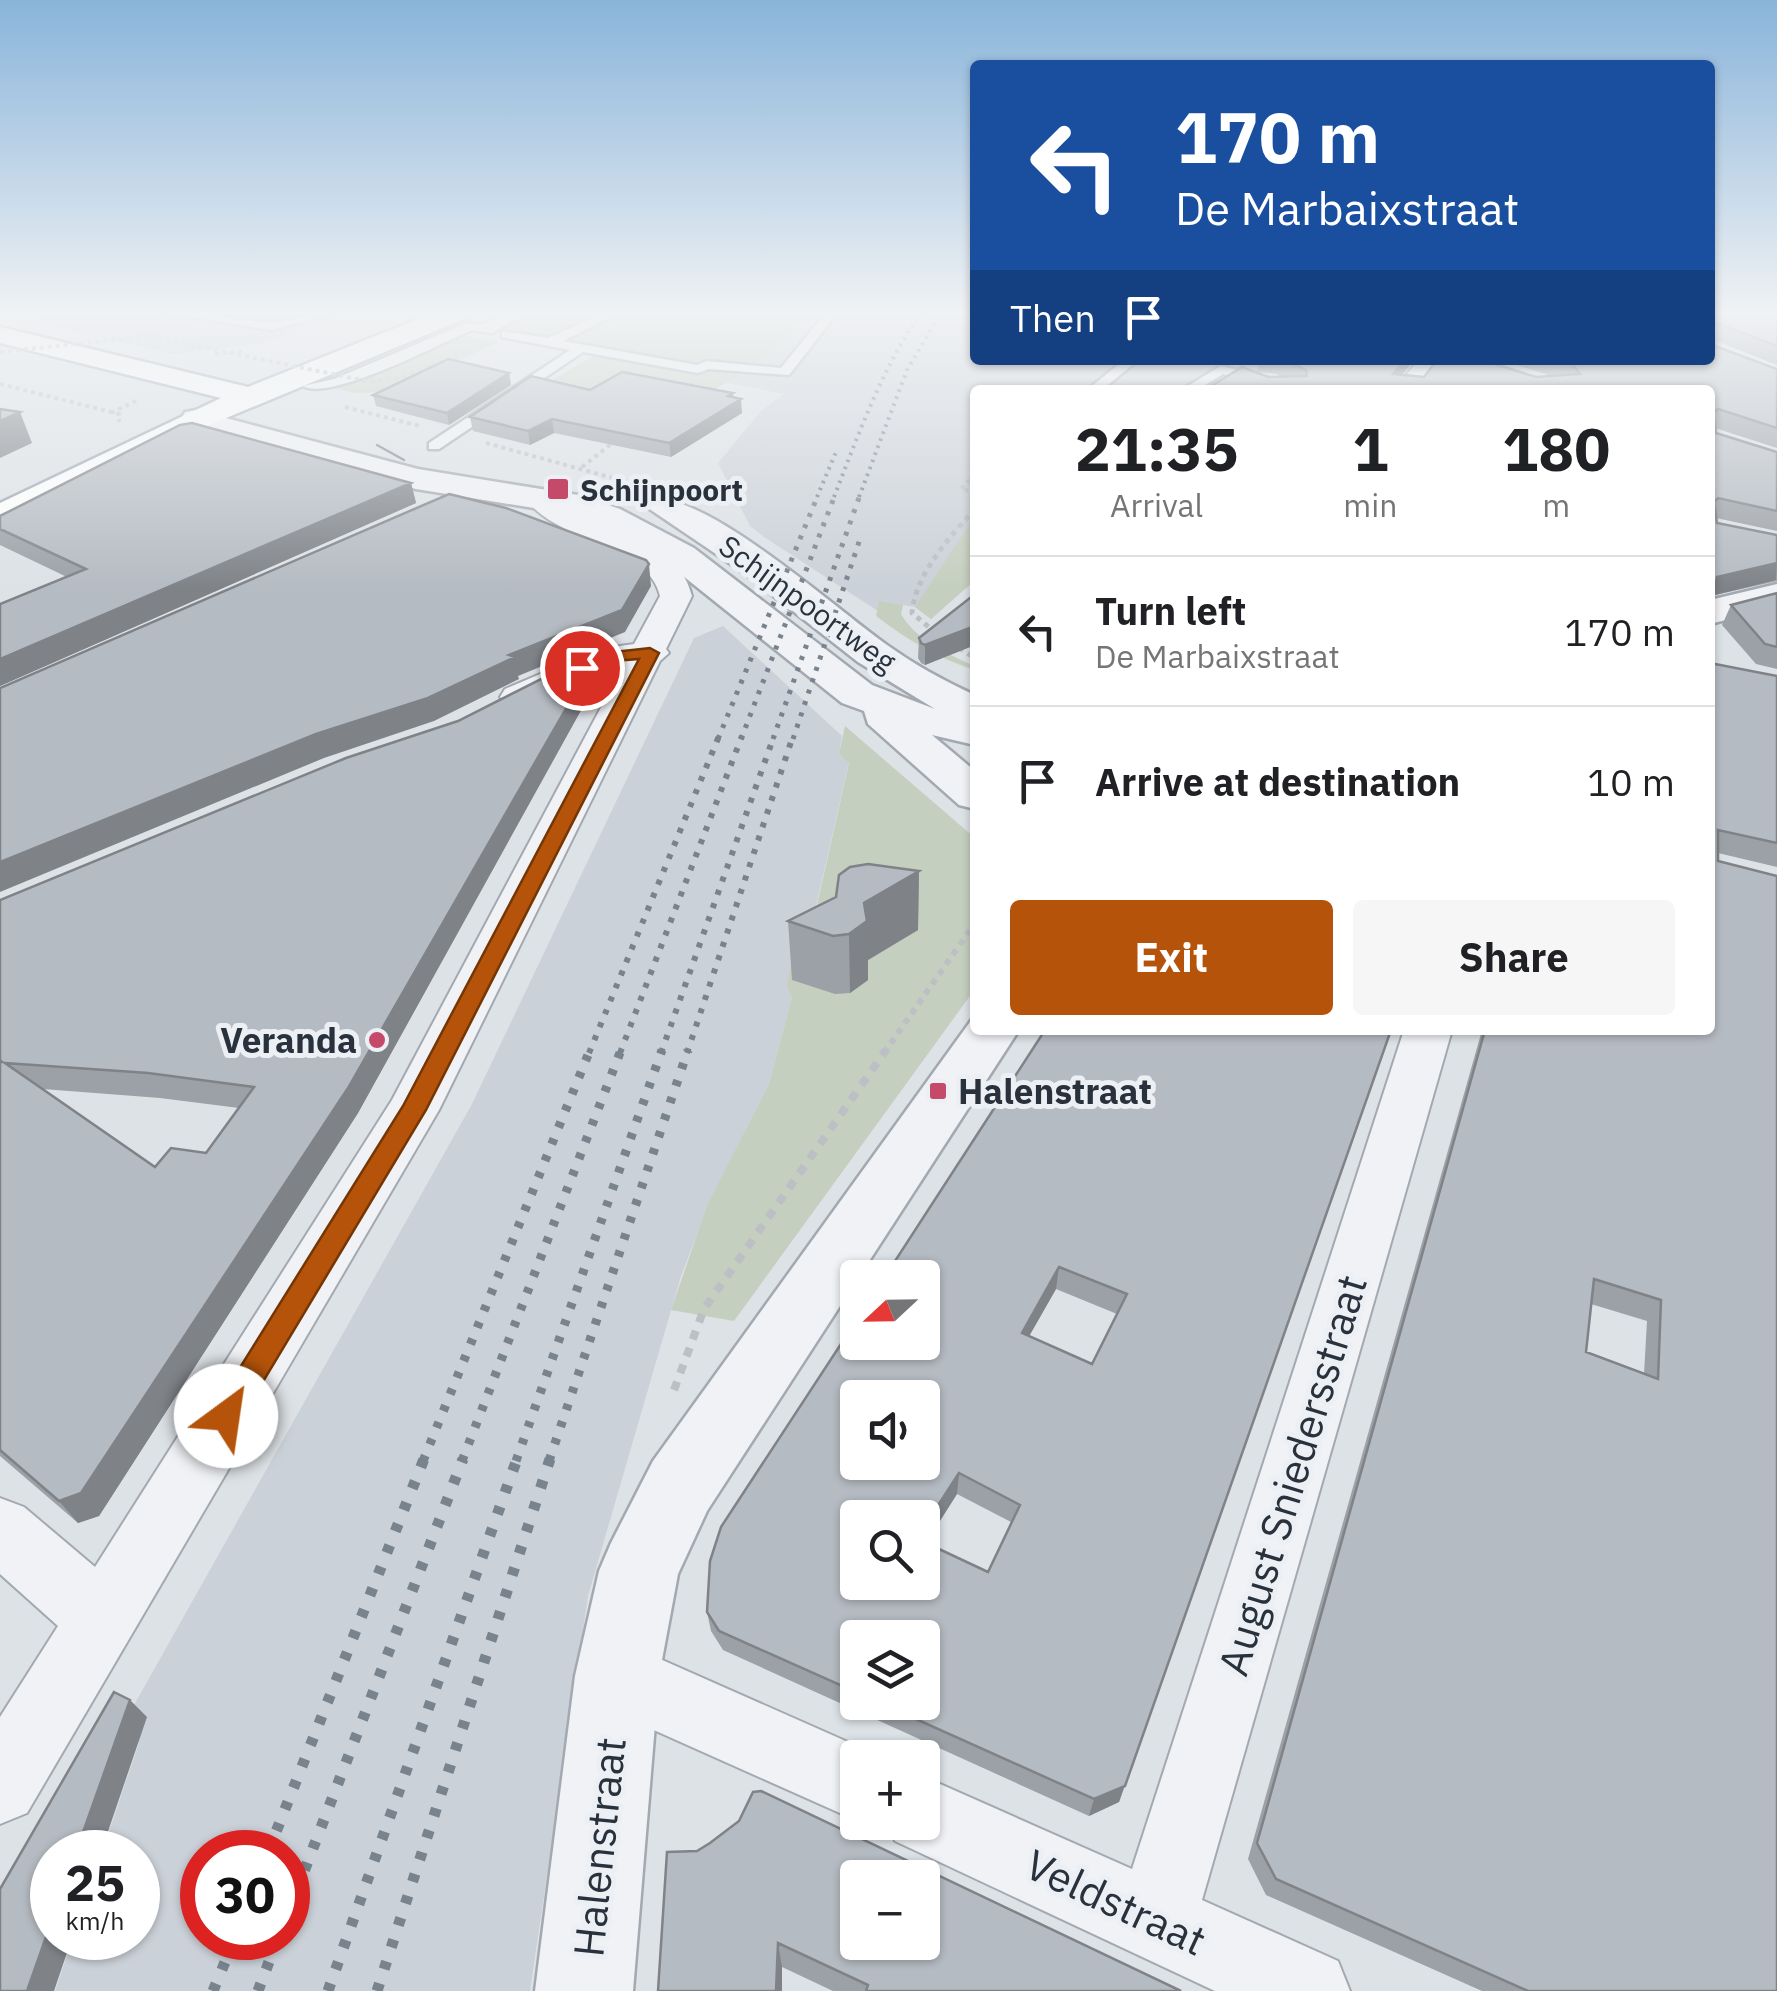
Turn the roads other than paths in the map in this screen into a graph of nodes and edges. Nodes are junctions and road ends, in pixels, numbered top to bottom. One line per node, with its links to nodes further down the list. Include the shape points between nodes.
1 (182, 404): 5 (main road)
2 (212, 404): 5 (main road)
3 (280, 404): 6 (street)
4 (482, 404): 7 (lane)
5 (172, 412): 8 (street, Schijnpoortweg); 9 (main road); 12 (main road)
6 (329, 418)
7 (416, 441): 17 (street, Schijnpoortweg, via 684,515 898,670)
8 (475, 490): 10 (street, Schijnpoortweg); 11 (street)
9 (0, 494)
10 (540, 498): 15 (street, Schijnpoortweg, via 558,516 643,555 672,578 676,596); 16 (street, Schijnpoortweg, via 578,505 658,541)
11 (430, 512)
12 (0, 516)
13 (1777, 595): 14 (street)
14 (1715, 611)
15 (650, 653): 18 (street, via 611,656); 24 (street, Schijnpoortweg, via 413,1110)
16 (857, 694): 19 (street, Schijnpoortweg); 20 (street)
17 (970, 708)
18 (477, 717)
19 (970, 731)
20 (970, 791)
21 (989, 1035): 25 (street, Halenstraat, via 680,1486 639,1571)
22 (1426, 1035): 29 (street, August Sniedersstraat)
23 (0, 1530): 24 (street)
24 (102, 1619): 27 (street, Schijnpoortweg)
25 (617, 1676): 26 (street); 30 (street, Halenstraat)
26 (840, 1777)
27 (0, 1786)
28 (940, 1822): 29 (street, Veldstraat)
29 (1156, 1920): 31 (street, Veldstraat)
30 (584, 1991)
31 (1308, 1991)

